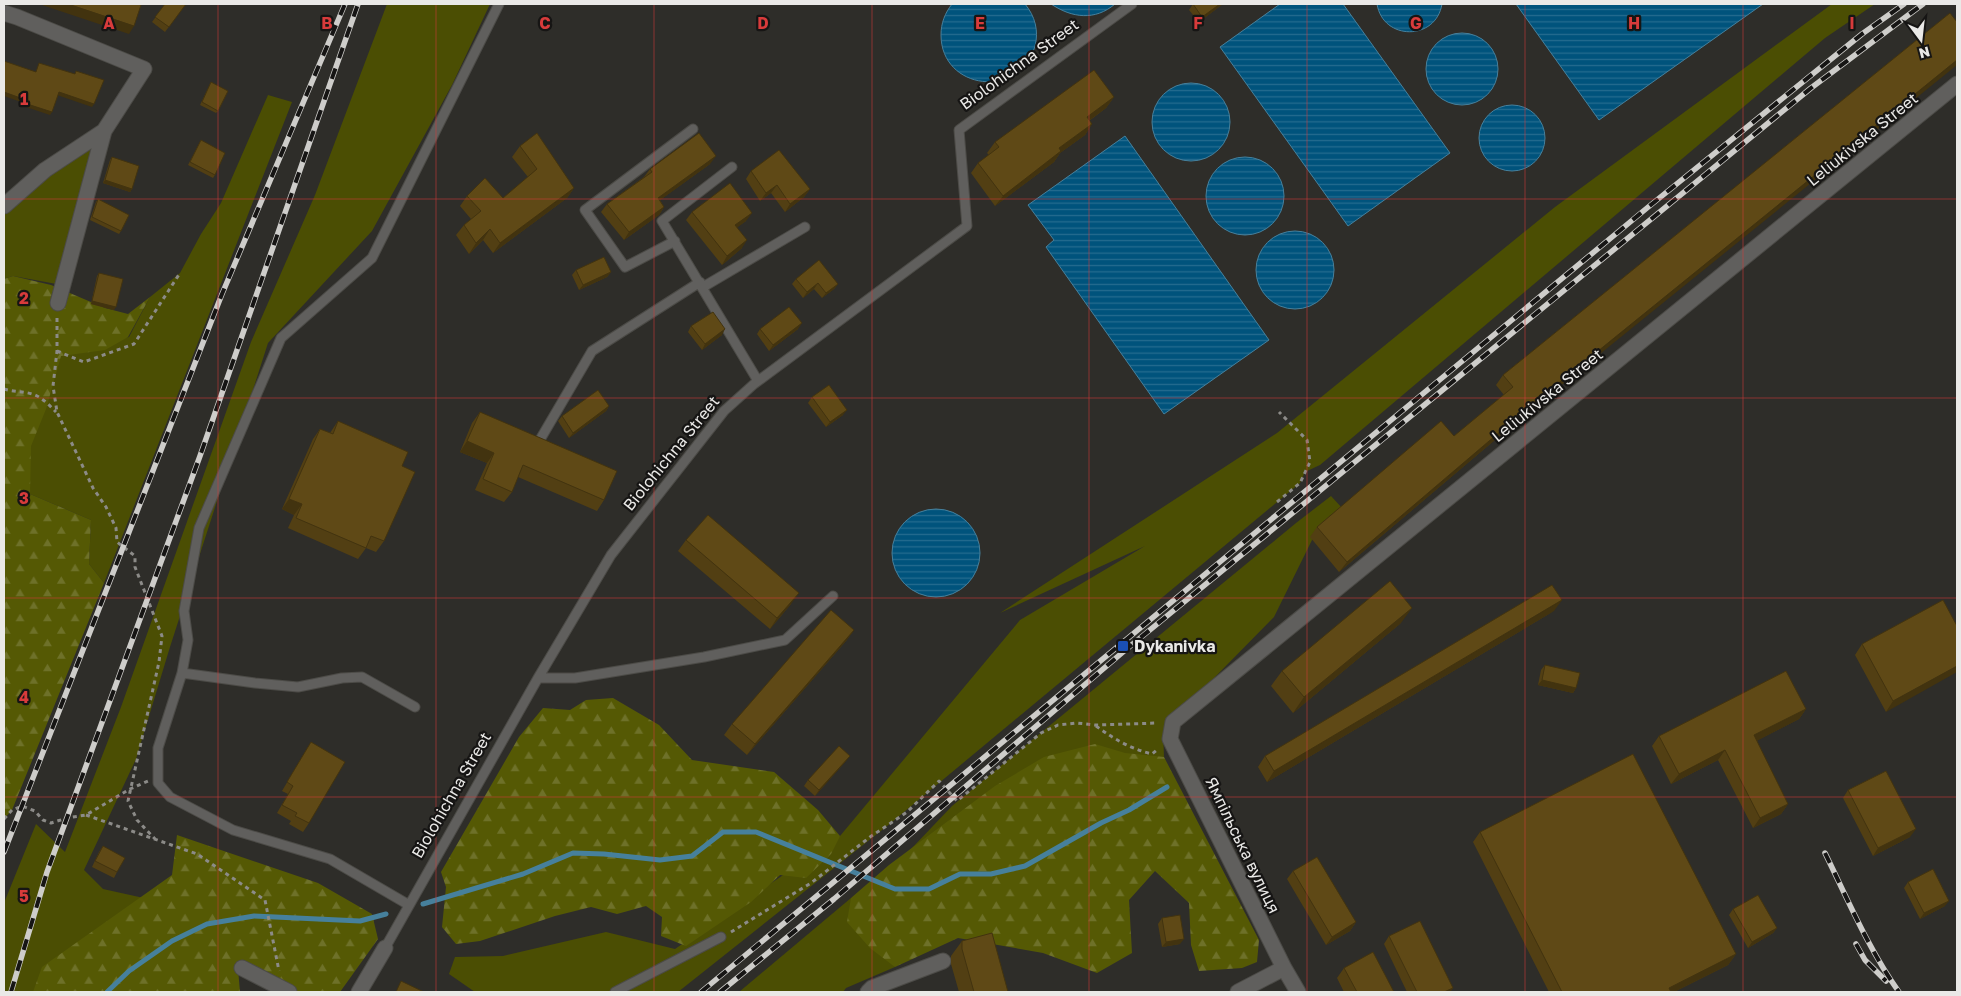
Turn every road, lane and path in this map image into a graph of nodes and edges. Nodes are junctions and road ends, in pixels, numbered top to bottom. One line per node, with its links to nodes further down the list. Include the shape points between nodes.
1 (499, 4): 22 (lane, via 372,258 281,338 199,528 184,611 188,640)
2 (1132, 4): 15 (lane, Biolohichna Street, via 959,130 967,226)
3 (11, 11): 6 (street, via 144,68)
4 (1957, 84): 25 (street, Leliukivska Street)
5 (693, 129): 10 (lane, via 585,210 625,267)
6 (104, 131): 8 (street, via 45,170); 13 (street)
7 (732, 167): 10 (lane, via 662,221)
8 (4, 206)
9 (804, 227): 12 (lane)
10 (675, 241): 12 (lane)
11 (180, 273): 14 (path, via 134,344 84,362)
12 (702, 285): 15 (lane); 19 (lane, via 592,351)
13 (58, 302): 14 (path)
14 (57, 351): 17 (path, via 53,386)
15 (758, 381): 23 (lane, Biolohichna Street, via 724,411 611,555)
16 (4, 389): 17 (path, via 32,394)
17 (57, 412): 29 (path, via 116,528 117,542 135,556 136,567 162,636)
18 (1278, 412): 20 (path, via 1307,440 1310,462 1300,483)
19 (541, 438)
20 (1277, 502)
21 (833, 596): 23 (lane, via 785,640 704,658 575,678)
22 (182, 673): 24 (lane, via 298,687 362,677); 28 (lane, via 158,748)
23 (538, 678): 33 (lane, Biolohichna Street)
24 (415, 707)
25 (1173, 722): 26 (path); 27 (street)
26 (1095, 725): 27 (path, via 1134,750 1152,754); 34 (path, via 1058,725 1041,733 957,802 940,781 907,812 825,873)
27 (1170, 739): 38 (street, Ямпільська вулиця)
28 (158, 783): 29 (path, via 146,781); 33 (lane, via 170,797 232,830 330,859)
29 (130, 788): 30 (path); 32 (path, via 128,802 137,820)
30 (86, 815): 31 (path, via 51,823 22,806 12,810); 32 (path)
31 (4, 819)
32 (156, 840): 39 (path, via 197,854 265,900)
33 (409, 905): 35 (lane, Biolohichna Street)
34 (721, 937): 41 (lane)
35 (385, 948): 40 (street, Biolohichna Street)
36 (943, 961): 42 (street)
37 (242, 968): 39 (street)
38 (1284, 968): 43 (street); 44 (street, Ямпільська вулиця)
39 (286, 991)
40 (359, 992)
41 (615, 992)
42 (868, 992)
43 (1238, 992)
44 (1298, 992)

